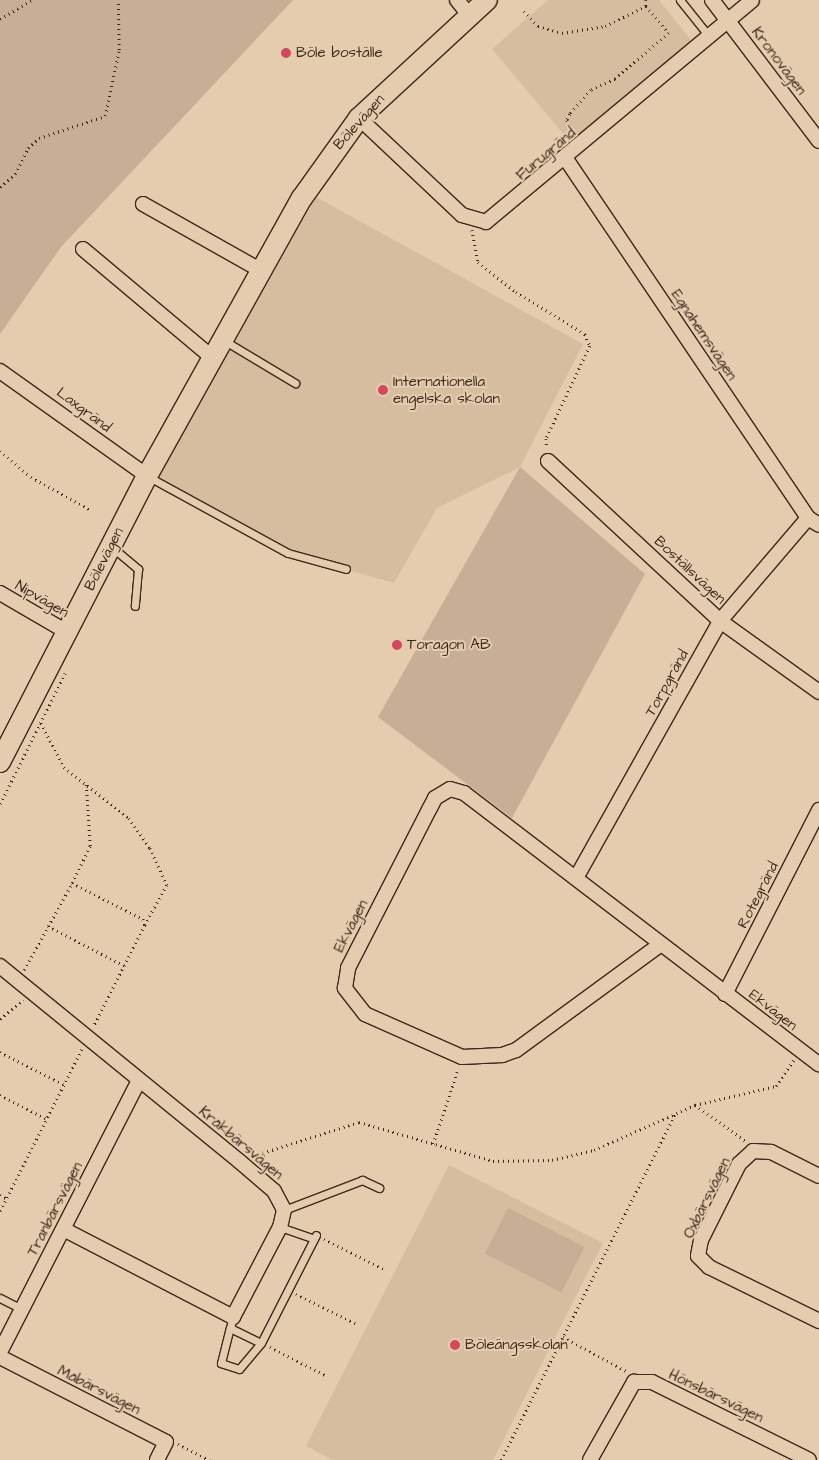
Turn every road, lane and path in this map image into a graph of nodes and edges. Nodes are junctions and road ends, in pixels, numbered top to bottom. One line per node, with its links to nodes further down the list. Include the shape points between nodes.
1 (32, 0): 12 (path)
2 (118, 0): 19 (path, via 119,50 105,116 39,138 28,148 15,174)
3 (456, 0): 11 (street)
4 (487, 0): 11 (street, Bölevägen)
5 (646, 0): 9 (path)
6 (680, 0): 14 (lane)
7 (712, 0): 13 (street, Kronovägen)
8 (752, 0): 13 (street, Furugränd)
9 (646, 6): 10 (path, via 605,26 562,33 538,26); 17 (path, via 669,32 615,79 591,90 570,114 569,127)
10 (524, 11)
11 (470, 16): 15 (street, Bölevägen)
12 (0, 19)
13 (727, 19): 14 (street, Furugränd); 16 (street, Kronovägen)
14 (708, 35): 17 (street, Furugränd)
15 (359, 118): 21 (street); 23 (street, Bölevägen, via 302,198)
16 (819, 141)
17 (583, 144): 18 (street, Furugränd)
18 (566, 159): 21 (street, Furugränd, via 502,213 486,222); 32 (street, Egnahemsvägen)
19 (0, 187)
20 (143, 204): 23 (street)
21 (473, 221): 29 (path, via 472,244 478,262 516,292 585,334 590,346 546,439)
22 (83, 249): 25 (street)
23 (262, 270): 24 (street, Bölevägen)
24 (223, 340): 25 (street, Bölevägen); 27 (lane)
25 (213, 358): 30 (street, Bölevägen)
26 (0, 371): 30 (street, Laxgränd)
27 (295, 383)
28 (0, 451): 31 (path, via 31,477)
29 (548, 461): 37 (street, Boställsvägen)
30 (146, 476): 33 (street, Bölevägen); 34 (lane, via 288,553)
31 (91, 510)
32 (816, 523): 37 (street, Torpgränd)
33 (110, 546): 36 (lane, via 138,569); 38 (street, Bölevägen)
34 (346, 569)
35 (0, 593): 38 (street, Nipvägen)
36 (135, 606)
37 (720, 621): 40 (street, Boställsvägen); 46 (street, Torpgränd)
38 (67, 632): 42 (street, Bölevägen)
39 (68, 666): 41 (path)
40 (819, 692)
41 (41, 723): 43 (path, via 64,767); 44 (path)
42 (0, 762)
43 (86, 784): 47 (path, via 90,846); 48 (path, via 129,818 167,885)
44 (0, 804)
45 (819, 810): 54 (street, Rotegränd)
46 (576, 878): 50 (street, Ekvägen); 58 (street, Ekvägen, via 464,794 450,789 435,798 348,968 345,988 365,1014)
47 (72, 883)
48 (145, 925)
49 (48, 926): 52 (path)
50 (661, 944): 54 (street, Ekvägen); 58 (street, Ekvägen, via 516,1050 502,1055)
51 (0, 966): 53 (street, Kråkbärsvägen)
52 (125, 966)
53 (32, 992): 55 (path); 60 (street, Kråkbärsvägen)
54 (725, 994): 56 (street, Ekvägen)
55 (0, 1019)
56 (799, 1051): 59 (street, Ekvägen); 63 (path, via 776,1086)
57 (0, 1052): 61 (path)
58 (462, 1057): 66 (path)
59 (819, 1064)
60 (138, 1082): 68 (street, Kråkbärsvägen); 75 (street, Tranbärsvägen)
61 (64, 1084)
62 (0, 1095): 65 (path)
63 (695, 1105): 64 (path); 67 (path, via 708,1118 744,1138)
64 (676, 1112): 66 (path, via 594,1150 552,1160 493,1161); 84 (path)
65 (47, 1119)
66 (433, 1144): 68 (path, via 367,1124 348,1123)
67 (753, 1151): 69 (street, Oxbärsvägen, via 770,1152); 81 (street, Oxbärsvägen, via 739,1164 701,1240 698,1256 709,1267)
68 (240, 1161): 73 (street, Kråkbärsvägen, via 274,1191)
69 (819, 1176)
70 (379, 1188): 73 (lane, via 362,1180)
71 (0, 1195): 72 (path)
72 (6, 1198)
73 (284, 1210): 74 (street)
74 (280, 1227): 76 (lane); 82 (street)
75 (63, 1229): 80 (street, Tranbärsvägen); 82 (street)
76 (315, 1237): 77 (path); 78 (lane)
77 (384, 1269)
78 (288, 1290): 83 (path); 85 (lane)
79 (0, 1298): 80 (lane)
80 (22, 1309): 86 (street, Tranbärsvägen)
81 (819, 1321)
82 (231, 1323): 85 (lane); 85 (lane, via 221,1363 239,1369)
83 (357, 1324)
84 (563, 1337): 89 (path, via 625,1368); 93 (path)
85 (262, 1343): 88 (path)
86 (0, 1352)
87 (0, 1357): 90 (street, Måbärsvägen)
88 (327, 1376)
89 (634, 1382): 94 (street); 95 (street, Hönsbärsvägen, via 652,1382)
90 (166, 1442): 91 (street); 92 (path)
91 (157, 1460)
92 (210, 1460)
93 (501, 1460)
94 (590, 1460)
95 (809, 1460)

